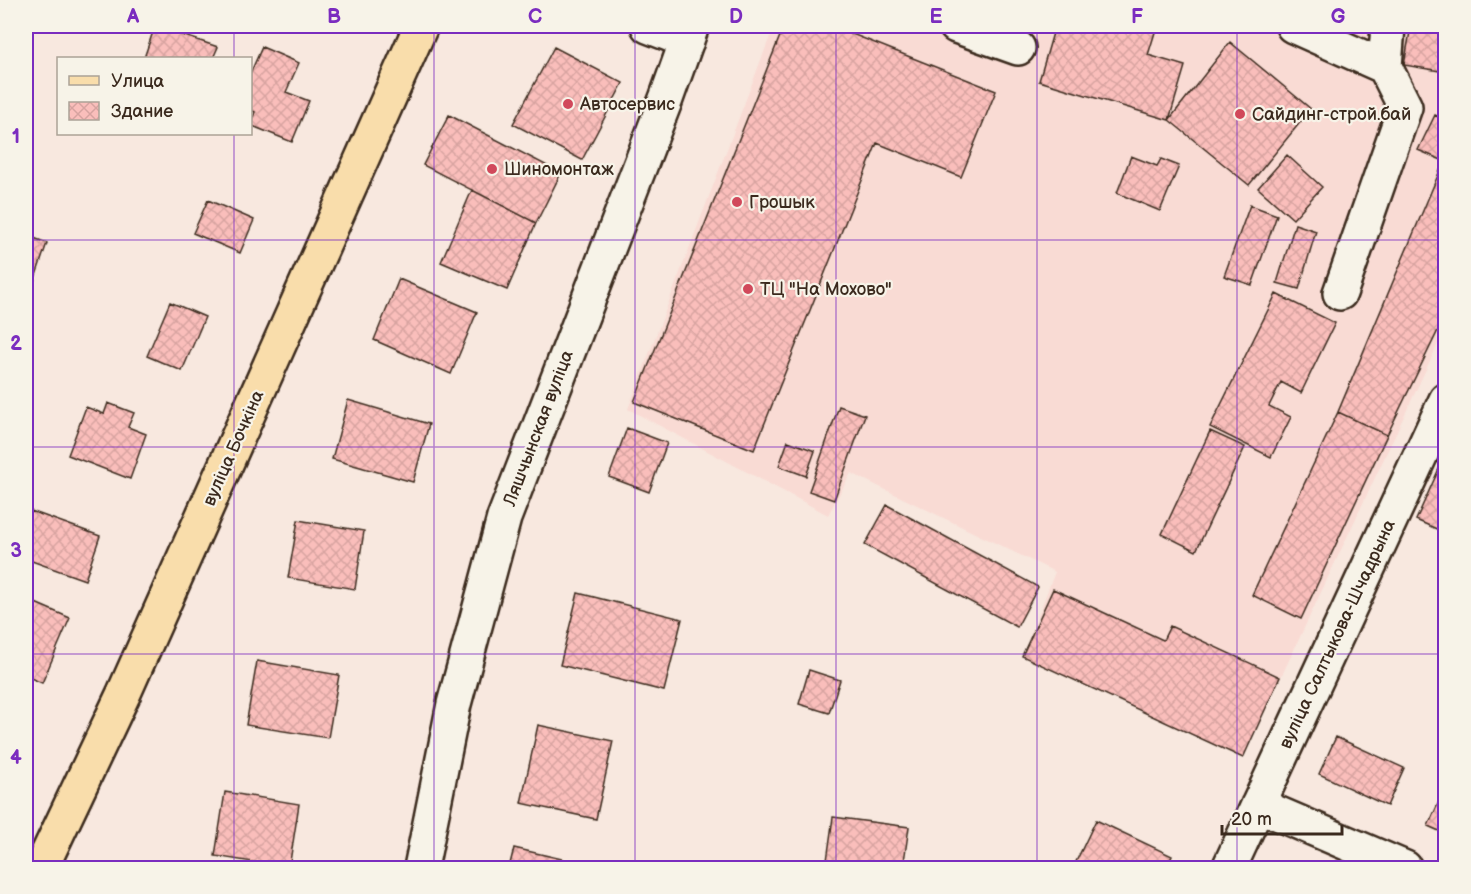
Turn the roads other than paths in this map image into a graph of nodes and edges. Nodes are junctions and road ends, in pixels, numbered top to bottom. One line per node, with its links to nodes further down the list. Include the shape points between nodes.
1 (421, 26): 12 (main road, вуліца Бочкіна, via 123,694)
2 (648, 26): 6 (street, Ляшчынская вуліца)
3 (956, 26): 7 (street)
4 (1293, 26): 8 (street)
5 (1388, 26): 8 (street)
6 (689, 33): 13 (street, Ляшчынская вуліца, via 504,518 454,704)
7 (1018, 48)
8 (1385, 68): 9 (street, via 1405,107)
9 (1340, 293)
10 (1446, 400): 11 (street, вуліца Салтыкова-Шчадрына)
11 (1258, 805): 14 (street, вуліца Салтыкова-Шчадрына); 15 (street)
12 (41, 868)
13 (421, 868)
14 (1229, 868)
15 (1405, 868)

